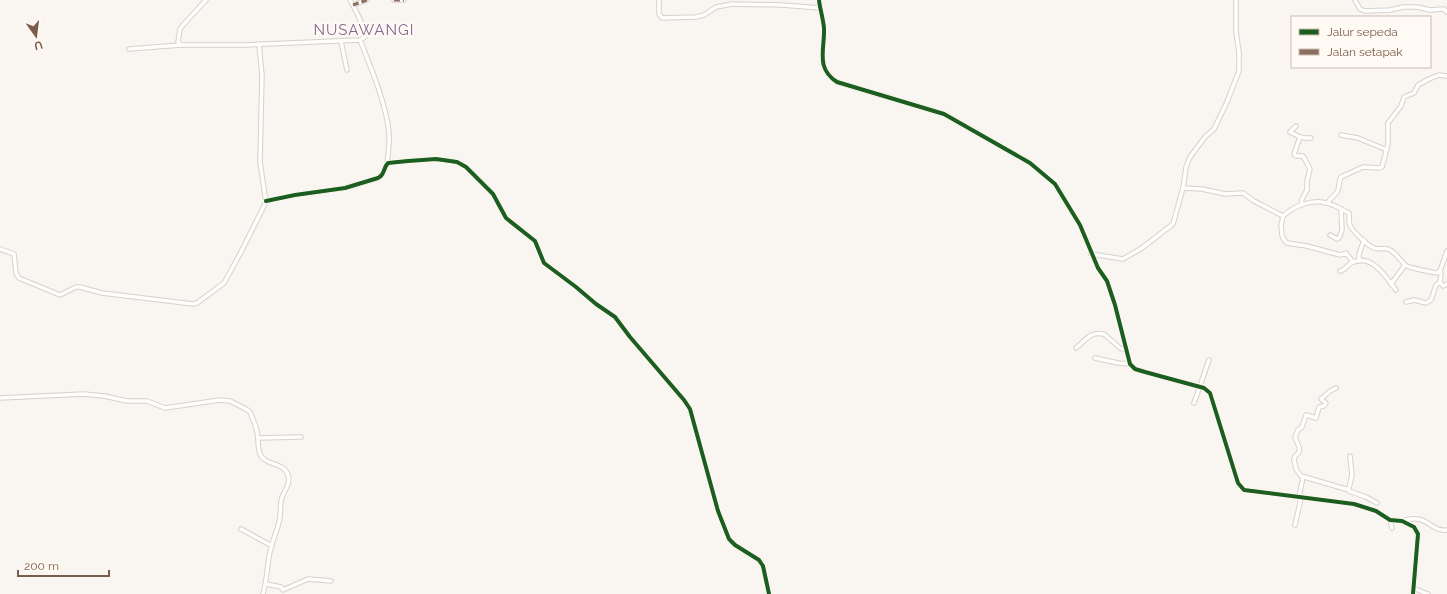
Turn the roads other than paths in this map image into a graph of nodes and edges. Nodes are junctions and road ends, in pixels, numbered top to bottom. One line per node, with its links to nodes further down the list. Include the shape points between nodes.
1 (206, 0): 16 (street, via 180,29 178,42)
2 (350, 0): 10 (street)
3 (367, 0): 10 (street)
4 (394, 0): 5 (street)
5 (404, 0)
6 (659, 0): 11 (street, via 659,14 662,18 704,15 716,7 732,4)
7 (820, 0): 11 (street)
8 (1236, 0): 26 (street, via 1239,71 1214,129 1190,157)
9 (1355, 0): 12 (street, via 1360,9 1365,11 1414,6 1430,10 1444,9)
10 (353, 5): 13 (street, via 365,35)
11 (820, 8): 36 (street, via 824,26 822,57 830,78 944,114 1030,163 1061,192 1080,225)
12 (1447, 12)
13 (360, 40): 14 (street); 25 (street, via 374,75 387,122)
14 (342, 41): 15 (street); 18 (street)
15 (259, 44): 16 (street); 27 (street, via 262,75 260,162)
16 (181, 45): 17 (street)
17 (129, 49)
18 (347, 70)
19 (1447, 76): 24 (street, via 1440,75 1429,79 1418,85 1414,93 1404,97 1388,123)
20 (1296, 126): 22 (street, via 1290,133)
21 (1341, 135): 24 (street, via 1358,138)
22 (1300, 137): 23 (street); 29 (street, via 1294,154 1303,155 1310,169 1307,190)
23 (1311, 138)
24 (1387, 150): 28 (street, via 1382,167 1363,167 1341,177 1338,191)
25 (387, 164): 27 (street, via 383,175 378,178 345,188); 74 (street, via 436,159 462,164 493,194 506,218 535,241 546,266 615,317 690,409 729,539 759,560 763,566)
26 (1183, 188): 31 (street, via 1225,194 1243,193); 36 (street, via 1173,224 1142,248 1123,259)
27 (266, 201): 34 (street, via 224,283 193,304 102,293 80,287 59,295 19,278 14,254)
28 (1327, 203): 29 (street); 30 (street)
29 (1301, 205): 31 (street)
30 (1341, 209): 32 (street, via 1342,228 1339,238); 33 (street, via 1350,214 1352,230)
31 (1283, 216): 38 (street, via 1282,235 1287,243 1340,255 1346,253)
32 (1330, 235)
33 (1364, 240): 37 (street, via 1358,255); 39 (street, via 1374,248 1390,250)
34 (0, 249)
35 (1447, 251): 41 (street)
36 (1091, 254): 48 (street, via 1111,291)
37 (1359, 261): 38 (street); 43 (street, via 1366,261 1374,266)
38 (1352, 262): 40 (street)
39 (1405, 265): 41 (street, via 1434,273); 43 (street)
40 (1340, 271)
41 (1440, 271): 42 (street)
42 (1440, 282): 44 (street, via 1443,286); 46 (street, via 1429,301)
43 (1391, 284): 45 (street)
44 (1447, 284)
45 (1396, 290)
46 (1406, 302)
47 (1076, 348): 48 (street, via 1092,334 1104,334)
48 (1126, 351): 51 (street)
49 (1095, 358): 51 (street)
50 (1209, 360): 52 (street)
51 (1130, 364): 52 (street, via 1136,369)
52 (1199, 386): 55 (street); 61 (street, via 1210,393 1240,487 1244,490)
53 (1336, 388): 59 (street, via 1322,398 1321,400 1326,403 1319,407 1316,418 1306,416 1302,427 1296,433 1300,449 1299,454 1295,456 1294,464)
54 (0, 398): 57 (street, via 84,394 127,401 147,401 165,408 220,400 230,401 250,412)
55 (1194, 403)
56 (301, 437): 57 (street)
57 (258, 438): 69 (street, via 262,458 288,473 289,481 281,501 279,524)
58 (1350, 456): 60 (street, via 1352,475)
59 (1303, 477): 60 (street); 61 (street)
60 (1349, 490): 62 (street)
61 (1300, 498): 63 (street, via 1354,504 1376,511); 65 (street)
62 (1377, 503)
63 (1390, 520): 64 (street); 66 (street)
64 (1402, 521): 68 (street, via 1422,519 1438,529); 72 (street, via 1412,525 1418,534)
65 (1295, 525)
66 (1392, 528)
67 (241, 529): 69 (street)
68 (1447, 530)
69 (272, 546): 71 (street)
70 (331, 581): 71 (street, via 308,579 283,590 281,587)
71 (266, 584): 73 (street)
72 (1413, 588): 75 (street); 76 (street)
73 (263, 594)
74 (769, 594)
75 (1413, 594)
76 (1428, 594)

